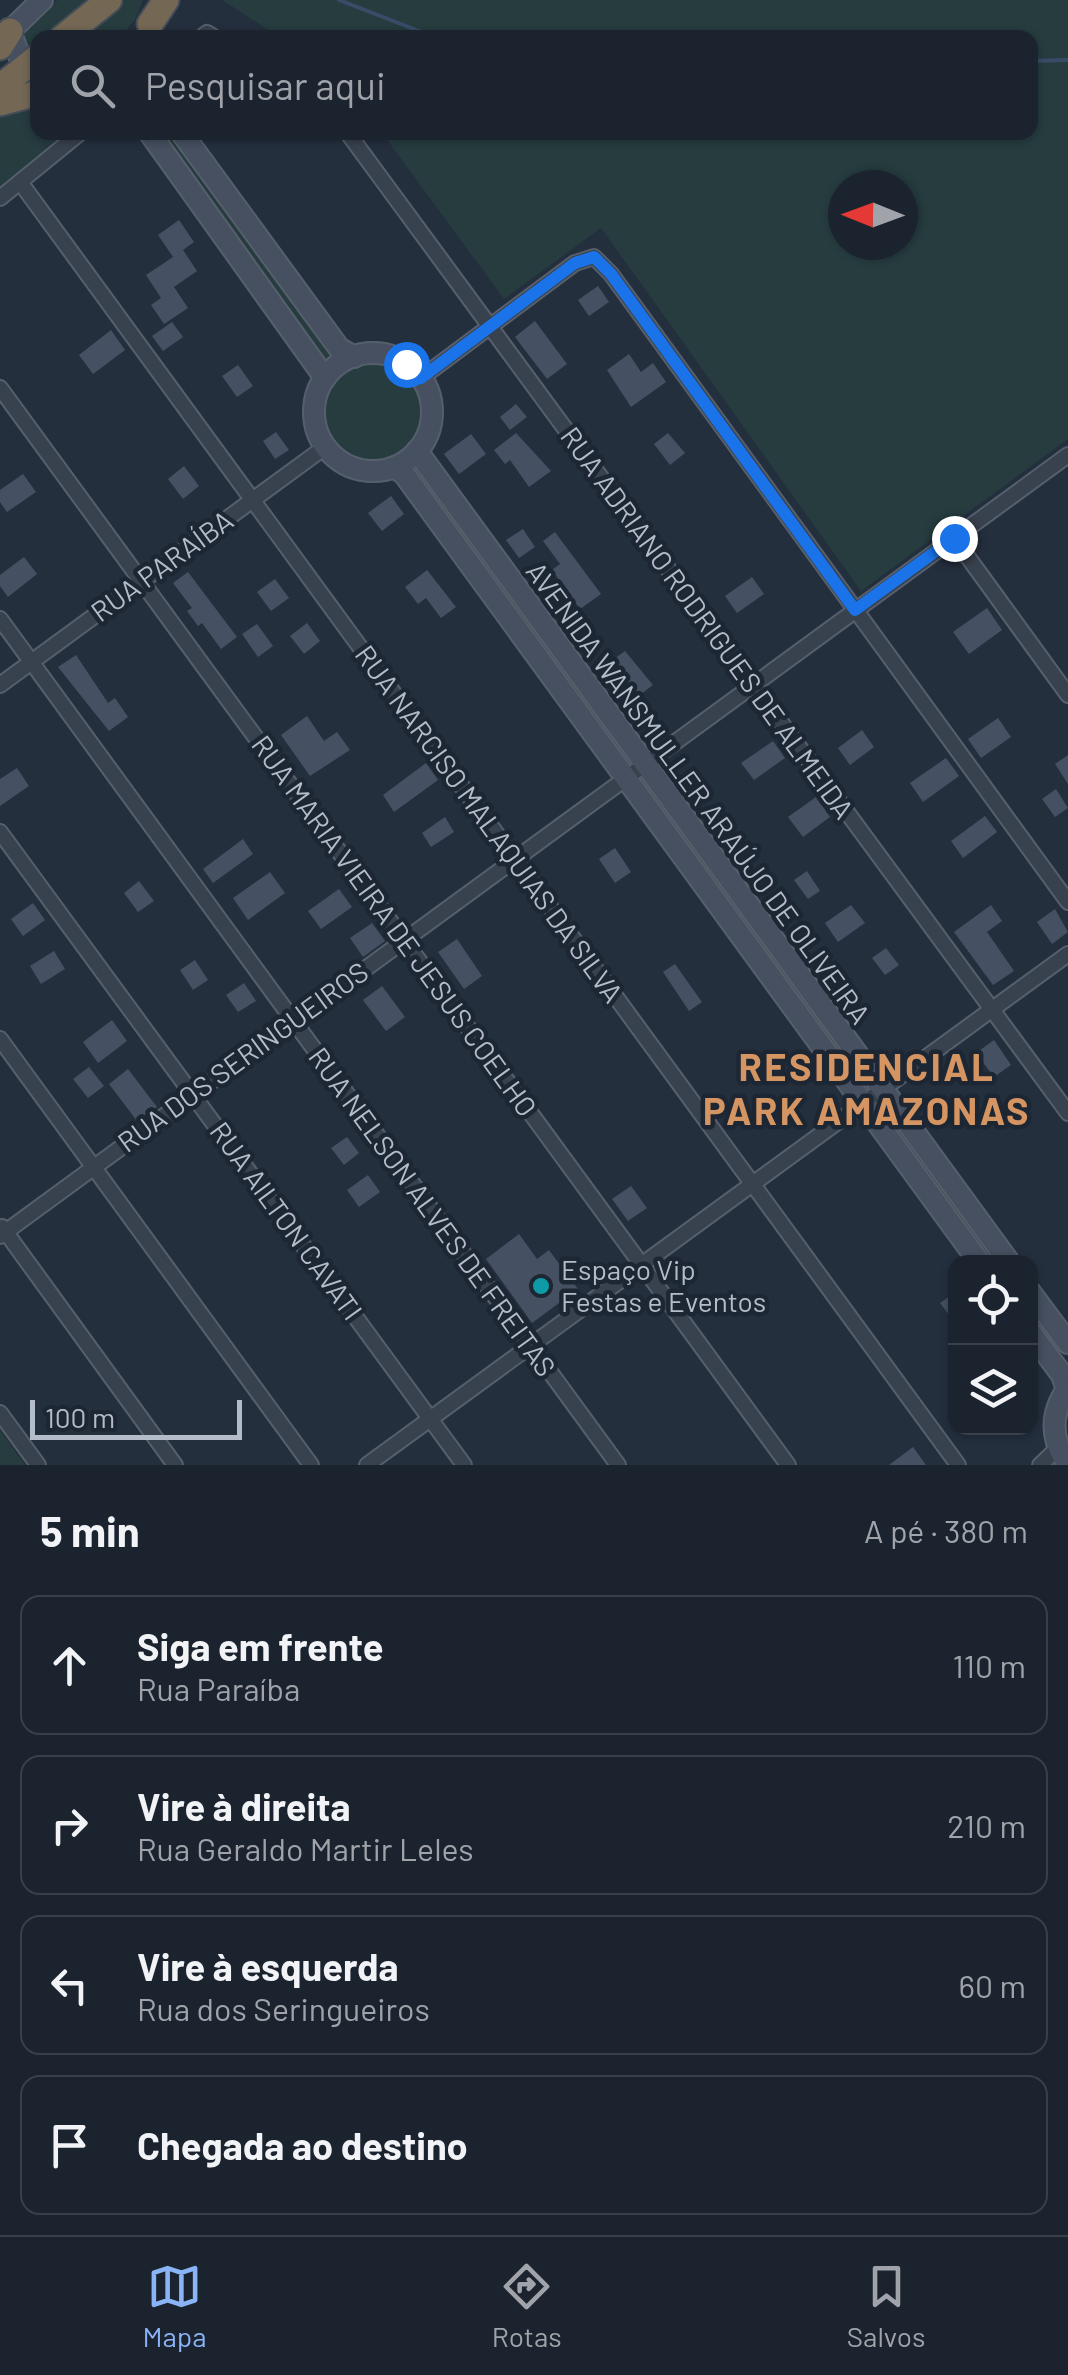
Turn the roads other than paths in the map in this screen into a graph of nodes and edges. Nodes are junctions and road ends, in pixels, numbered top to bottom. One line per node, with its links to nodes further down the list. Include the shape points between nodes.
1 (42, 0): 6 (street)
2 (109, 0): 5 (highway)
3 (166, 0): 4 (highway)
4 (147, 25)
5 (72, 30)
6 (5, 39): 7 (street)
7 (30, 65)
8 (30, 70): 9 (highway)
9 (0, 87)
10 (30, 95): 11 (highway)
11 (0, 103)
12 (71, 140): 16 (street)
13 (155, 140): 20 (street)
14 (187, 140): 19 (street, via 339,348)
15 (353, 140): 18 (street, RUA ADRIANO RODRIGUES DE ALMEIDA)
16 (20, 182): 17 (street); 27 (street, RUA NARCISO MALAQUIAS DA SILVA)
17 (0, 198)
18 (490, 328): 21 (street); 30 (street, via 575,263 594,257); 34 (street, RUA ADRIANO RODRIGUES DE ALMEIDA)
19 (354, 357): 20 (street); 21 (street, via 388,355)
20 (325, 378): 23 (street, via 314,416)
21 (421, 378): 24 (street, via 432,416)
22 (0, 388): 29 (street, RUA MARIA VIEIRA DE JESUS COELHO)
23 (325, 447): 26 (street, via 351,468); 27 (street, RUA PARAÍBA)
24 (417, 451): 26 (street); 36 (street, AVENIDA WANSMULLER ARAÚJO DE OLIVEIRA)
25 (1068, 455): 28 (street, RUA DOS SERINGUEIROS)
26 (394, 467): 37 (street, AVENIDA WANSMULLER ARAÚJO DE OLIVEIRA)
27 (252, 500): 29 (street, RUA PARAÍBA); 39 (street, RUA NARCISO MALAQUIAS DA SILVA)
28 (954, 538): 30 (street, RUA DOS SERINGUEIROS); 35 (street)
29 (142, 581): 32 (street, RUA PARAÍBA); 41 (street, RUA MARIA VIEIRA DE JESUS COELHO)
30 (855, 610): 34 (street, RUA DOS SERINGUEIROS); 40 (street)
31 (0, 620): 32 (street, RUA NELSON ALVES DE FREITAS)
32 (31, 662): 33 (street, RUA PARAÍBA); 44 (street, RUA NELSON ALVES DE FREITAS)
33 (0, 685)
34 (754, 686): 36 (street, RUA DOS SERINGUEIROS); 43 (street, RUA ADRIANO RODRIGUES DE ALMEIDA)
35 (1068, 695)
36 (644, 765): 37 (street, RUA DOS SERINGUEIROS); 46 (street, AVENIDA WANSMULLER ARAÚJO DE OLIVEIRA)
37 (625, 779): 39 (street, RUA DOS SERINGUEIROS); 48 (street, AVENIDA WANSMULLER ARAÚJO DE OLIVEIRA)
38 (0, 832): 47 (street, RUA AILTON CAVATI)
39 (515, 859): 41 (street, RUA DOS SERINGUEIROS); 51 (street, RUA NARCISO MALAQUIAS DA SILVA)
40 (1068, 902)
41 (405, 940): 44 (street, RUA DOS SERINGUEIROS); 55 (street, RUA MARIA VIEIRA DE JESUS COELHO)
42 (1068, 954): 43 (street)
43 (993, 1009): 46 (street); 49 (street, RUA ADRIANO RODRIGUES DE ALMEIDA)
44 (292, 1021): 47 (street, RUA DOS SERINGUEIROS); 59 (street, RUA NELSON ALVES DE FREITAS)
45 (0, 1039): 50 (street)
46 (881, 1090): 48 (street); 54 (street, AVENIDA WANSMULLER ARAÚJO DE OLIVEIRA)
47 (192, 1094): 50 (street, RUA DOS SERINGUEIROS); 62 (street, RUA AILTON CAVATI)
48 (862, 1104): 51 (street); 53 (street, AVENIDA WANSMULLER ARAÚJO DE OLIVEIRA)
49 (1068, 1113)
50 (93, 1167): 52 (street, RUA DOS SERINGUEIROS); 66 (street)
51 (752, 1184): 55 (street); 71 (street, RUA NARCISO MALAQUIAS DA SILVA)
52 (2, 1231): 65 (street)
53 (974, 1255)
54 (1003, 1255)
55 (642, 1265): 59 (street); 70 (street, RUA MARIA VIEIRA DE JESUS COELHO)
56 (1038, 1303): 58 (street)
57 (1038, 1343): 60 (street)
58 (1068, 1343)
59 (531, 1346): 62 (street); 69 (street, RUA NELSON ALVES DE FREITAS)
60 (1067, 1389): 63 (street, via 1054,1418)
61 (0, 1413): 64 (street)
62 (431, 1419): 67 (street); 68 (street, RUA AILTON CAVATI)
63 (1063, 1456): 72 (street)
64 (38, 1465)
65 (176, 1465)
66 (312, 1465)
67 (367, 1465)
68 (464, 1465)
69 (618, 1465)
70 (788, 1465)
71 (958, 1465)
72 (1040, 1465)

